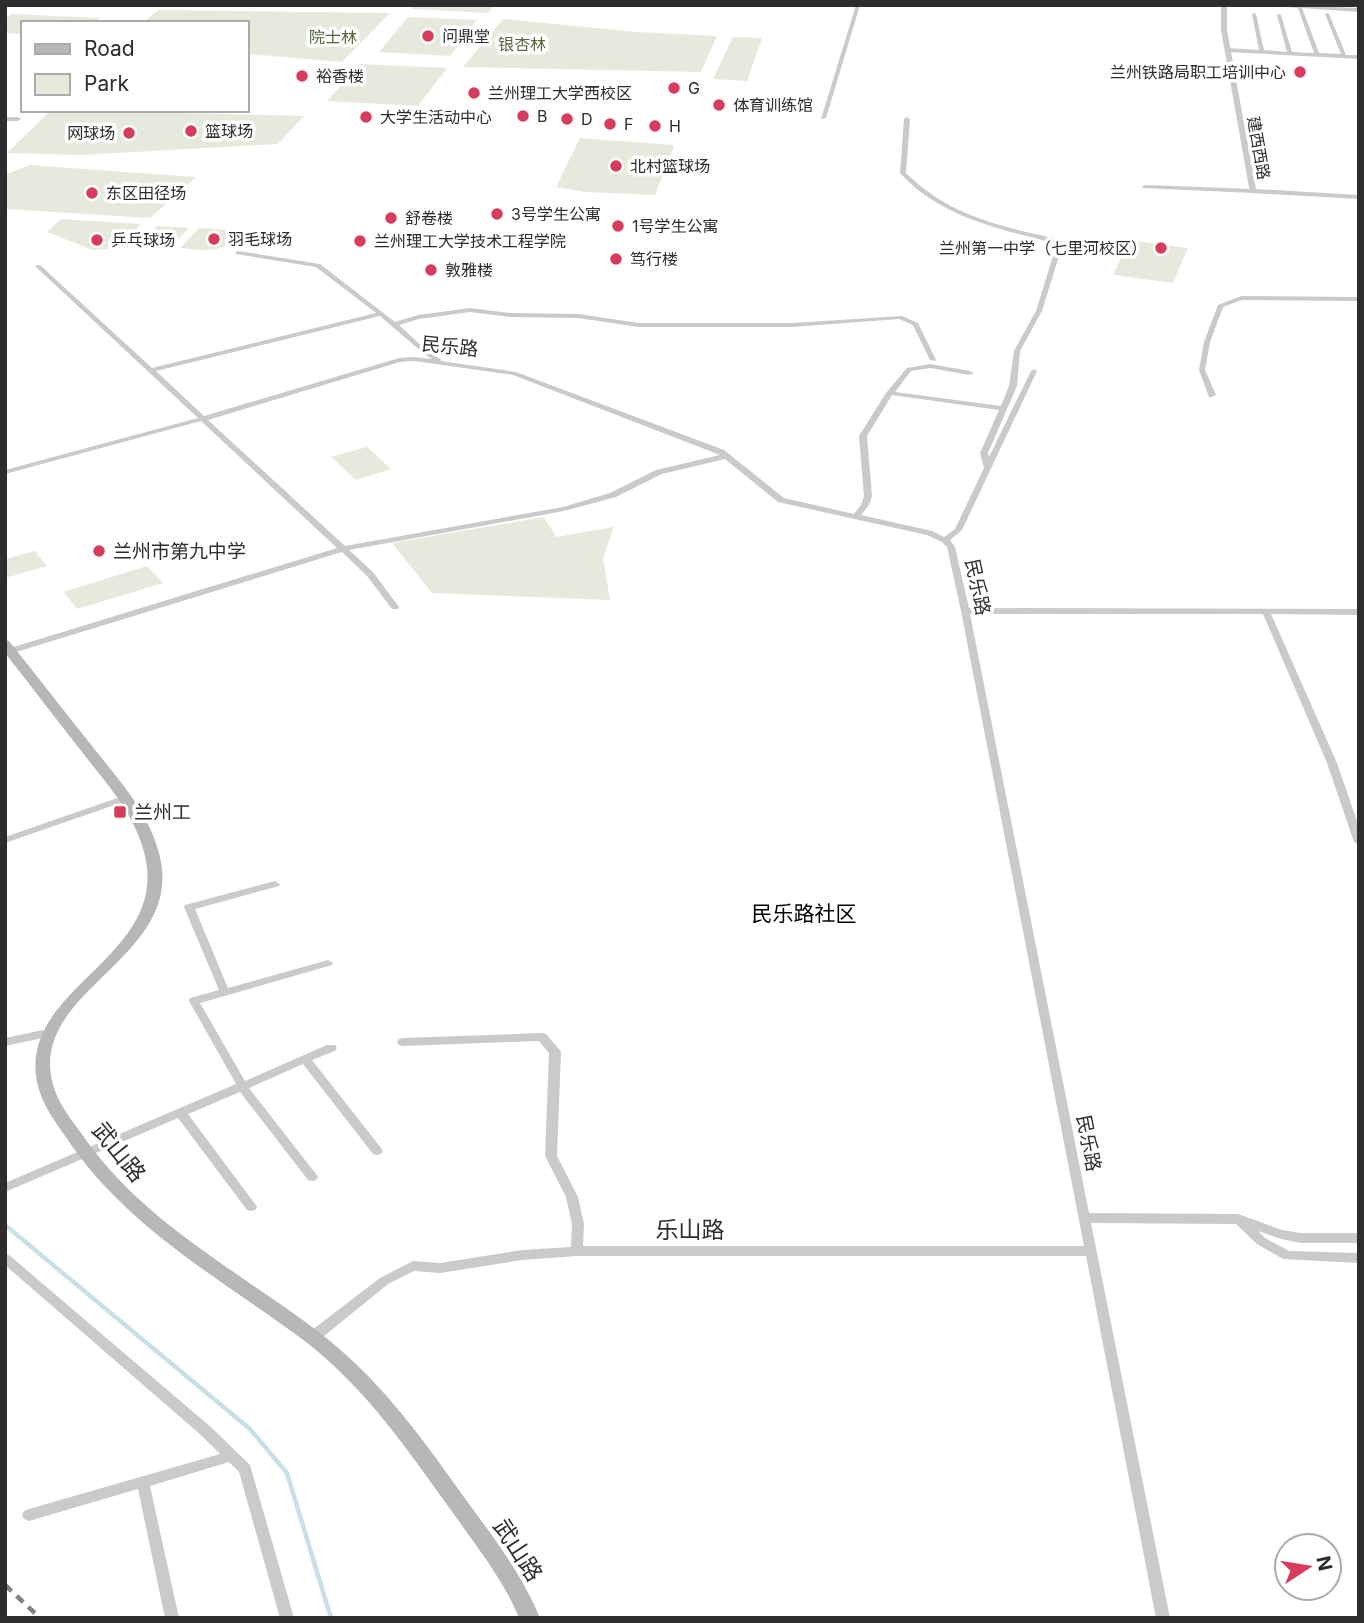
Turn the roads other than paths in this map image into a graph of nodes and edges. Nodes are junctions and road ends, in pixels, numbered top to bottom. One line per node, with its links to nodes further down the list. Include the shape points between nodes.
1 (858, 5): 15 (street)
2 (1224, 5): 9 (street, 建西西路)
3 (1286, 5): 5 (street)
4 (1300, 8): 12 (street)
5 (1359, 9)
6 (1254, 14): 10 (street)
7 (1327, 14): 13 (street)
8 (1279, 15): 11 (street)
9 (1228, 50): 10 (street); 20 (street, 建西西路)
10 (1262, 52): 11 (street)
11 (1290, 53): 12 (street)
12 (1317, 55): 13 (street)
13 (1344, 56): 14 (street)
14 (1359, 57)
15 (823, 118)
16 (906, 118): 34 (street, via 903,173 917,189 978,222 1066,244 1056,256 1039,311 1017,351 1013,386)
17 (5, 119): 18 (street)
18 (18, 119)
19 (1145, 187): 20 (street)
20 (1253, 191): 21 (street, 建西西路)
21 (1359, 197)
22 (239, 253): 25 (street, via 318,265)
23 (38, 265): 29 (street)
24 (1359, 299): 33 (street, via 1241,298 1220,306 1202,370)
25 (382, 314): 26 (street); 29 (street)
26 (394, 324): 27 (street, via 470,310 579,316 639,325 792,325 900,317 916,324); 28 (street)
27 (933, 360)
28 (442, 362): 35 (street, 民乐路, via 399,360); 36 (street, 民乐路, via 514,373)
29 (152, 370): 35 (street)
30 (1034, 371): 37 (street)
31 (970, 373): 32 (street, via 918,366 909,369)
32 (890, 393): 34 (street); 39 (street, via 863,436 868,496)
33 (1212, 396)
34 (1002, 408): 37 (street, via 984,453)
35 (202, 419): 38 (street, 民乐路); 41 (street)
36 (726, 456): 39 (street, 民乐路, via 782,500); 41 (street, via 659,472 613,495 564,509)
37 (988, 468): 40 (street, via 958,530)
38 (5, 472)
39 (856, 516): 40 (street, 民乐路)
40 (944, 540): 43 (street, 民乐路, via 951,547)
41 (343, 549): 42 (street); 46 (street)
42 (395, 607)
43 (965, 611): 44 (street); 65 (street, 民乐路)
44 (1266, 612): 45 (street); 49 (street, via 1332,763)
45 (1359, 612)
46 (8, 648): 47 (main road)
47 (126, 799): 48 (street); 53 (main road, via 150,847 153,903 127,943)
48 (5, 840)
49 (1359, 842)
50 (275, 884): 52 (street, via 188,907)
51 (328, 963): 52 (street)
52 (225, 992): 58 (street, via 194,1001)
53 (43, 1034): 54 (street); 61 (main road, 武山路, via 38,1063 49,1096)
54 (5, 1042)
55 (403, 1042): 68 (street, via 542,1037 555,1052 551,1156 572,1197)
56 (331, 1048): 57 (street)
57 (305, 1059): 58 (street); 60 (street)
58 (243, 1086): 59 (street); 62 (street)
59 (180, 1112): 61 (street); 64 (street)
60 (377, 1151)
61 (85, 1152): 63 (street); 72 (main road, 武山路, via 149,1222)
62 (312, 1177)
63 (6, 1188)
64 (251, 1207)
65 (1086, 1218): 66 (street); 69 (street, 民乐路)
66 (1238, 1219): 67 (street, via 1301,1238); 71 (street, via 1261,1241 1287,1256)
67 (1359, 1238)
68 (577, 1251): 69 (street, 乐山路); 72 (street, 乐山路, via 440,1268 413,1266 384,1281)
69 (1092, 1251): 79 (street, 民乐路)
70 (5, 1258): 73 (street)
71 (1359, 1258)
72 (313, 1337): 78 (main road, 武山路, via 398,1421 499,1562)
73 (232, 1456): 74 (street); 77 (street, via 245,1469)
74 (143, 1483): 75 (street); 76 (street)
75 (29, 1515)
76 (172, 1618)
77 (287, 1618)
78 (530, 1618)
79 (1163, 1618)

